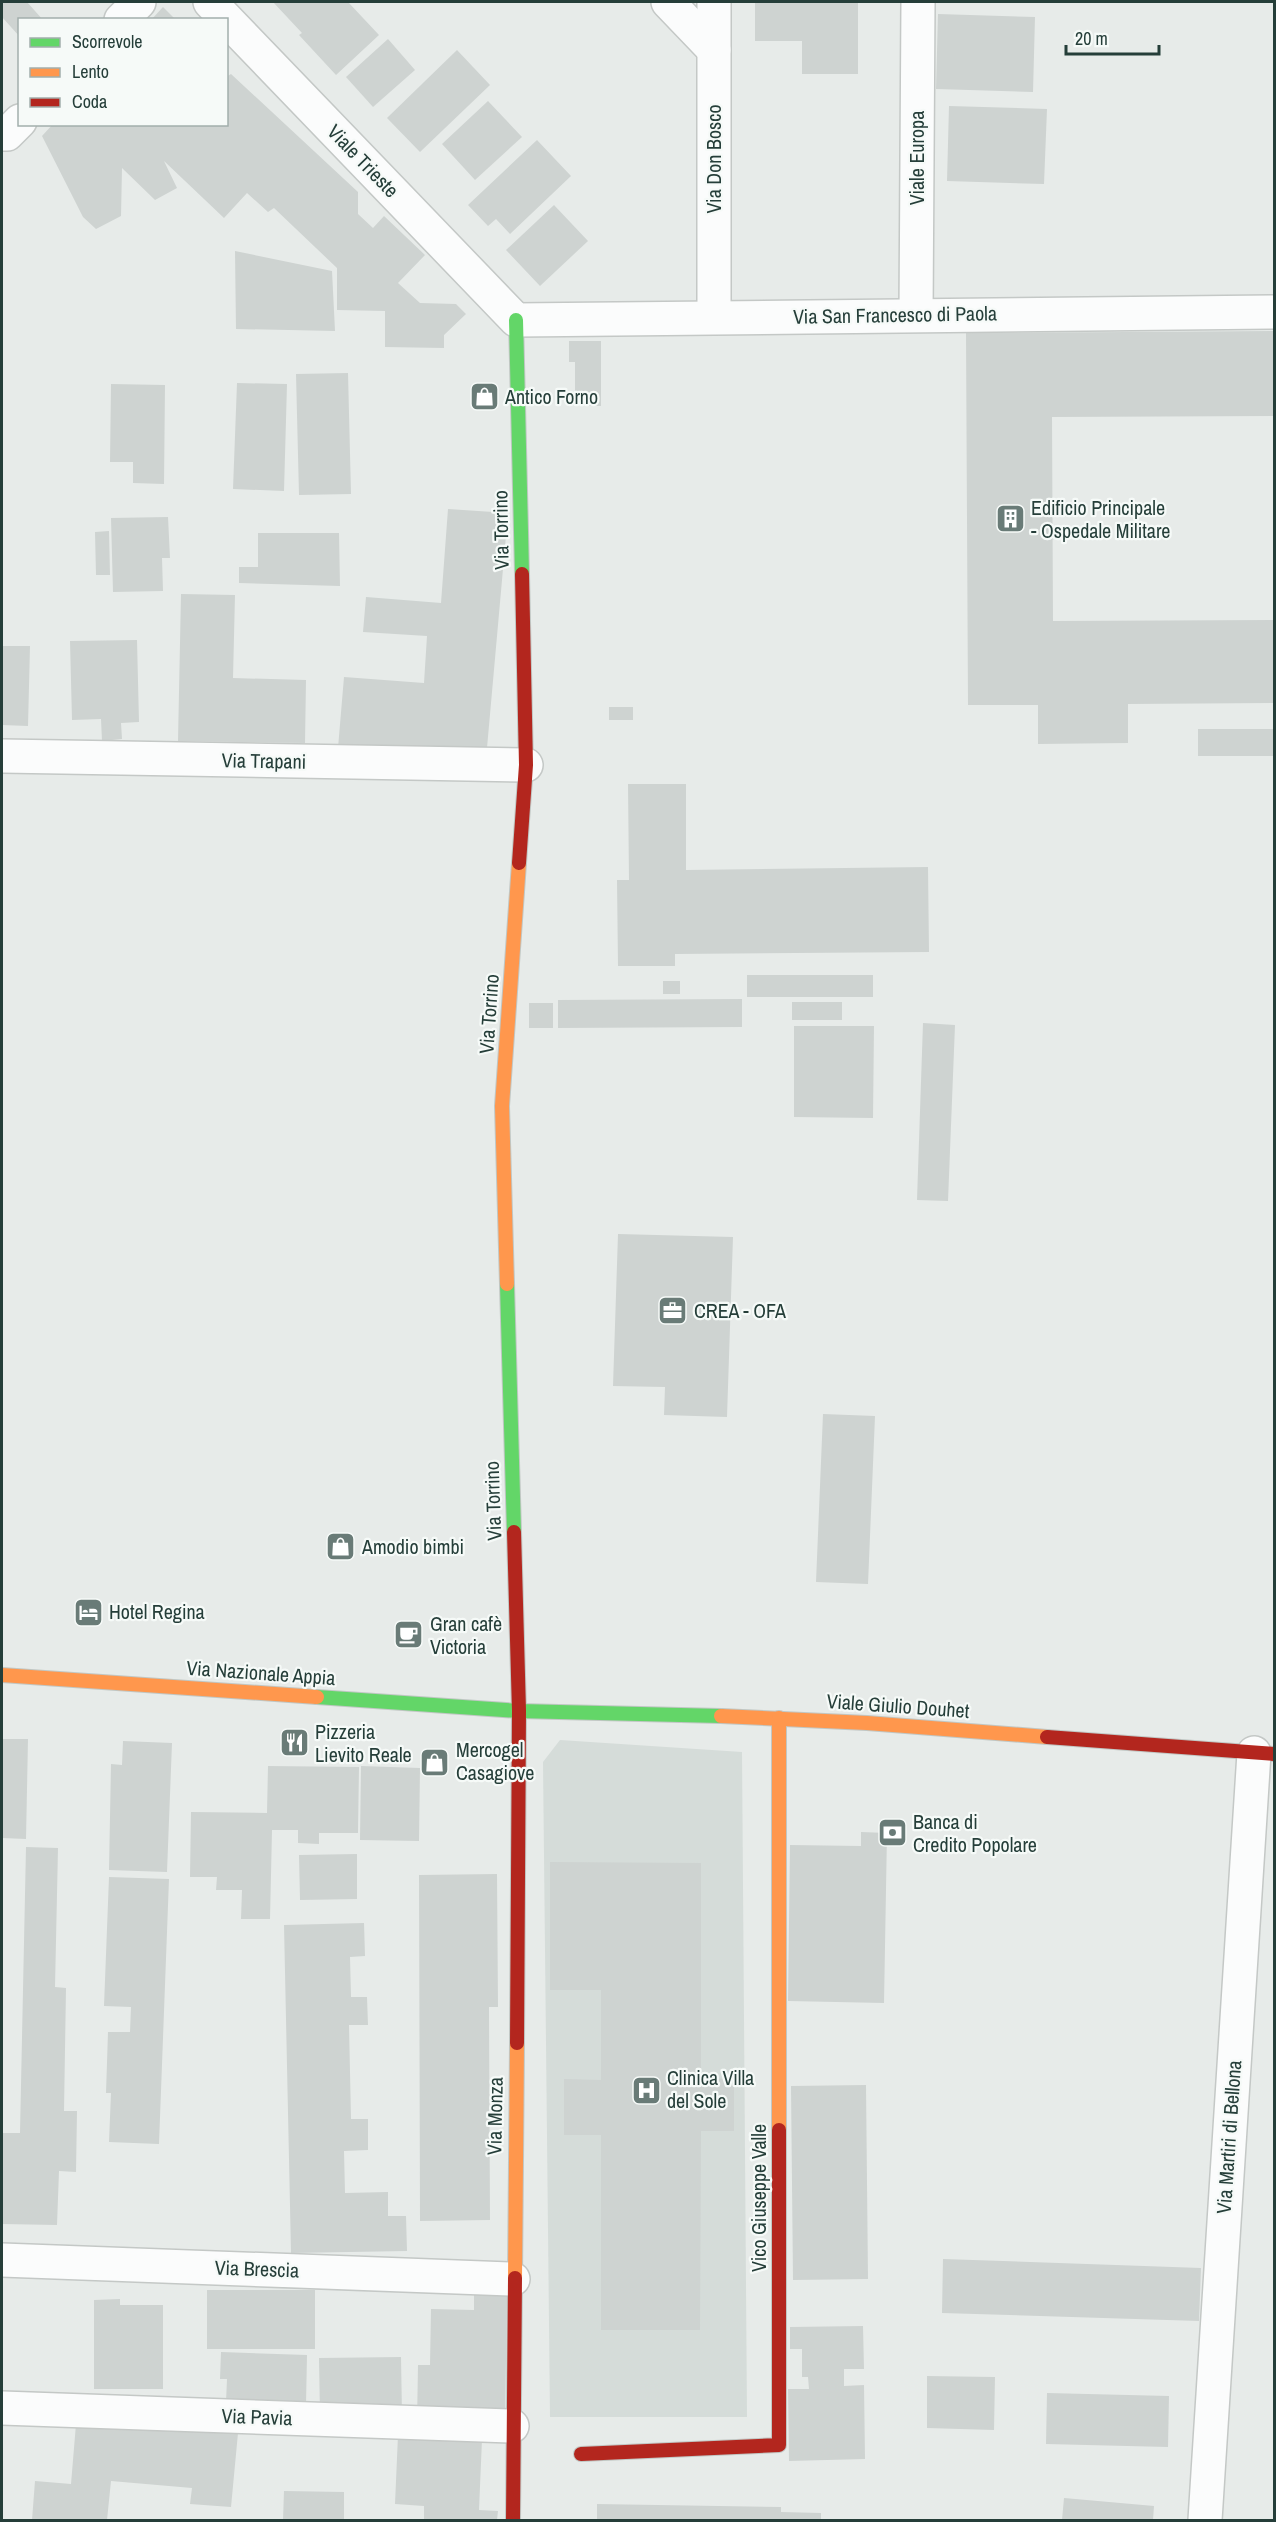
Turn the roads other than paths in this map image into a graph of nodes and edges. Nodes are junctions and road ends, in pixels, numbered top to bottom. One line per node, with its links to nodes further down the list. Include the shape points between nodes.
1 (139, 2): 6 (street)
2 (210, 2): 7 (street, Viale Trieste)
3 (668, 2): 9 (street)
4 (714, 2): 9 (street, Via Don Bosco)
5 (918, 2): 13 (street, Viale Europa)
6 (123, 18)
7 (225, 18)
8 (228, 21): 15 (street, Viale Trieste)
9 (714, 50): 14 (street, Via Don Bosco)
10 (18, 123): 11 (street)
11 (2, 134)
12 (1275, 312): 13 (street, Via San Francesco di Paola)
13 (916, 315): 14 (street, Via San Francesco di Paola)
14 (714, 317): 15 (street, Via San Francesco di Paola)
15 (516, 320): 17 (street, Via Torrino)
16 (2, 756): 17 (street, Via Trapani)
17 (526, 765): 19 (street, Via Torrino, via 502,1106)
18 (2, 1675): 19 (street, Via Nazionale Appia)
19 (519, 1711): 20 (street, Viale Giulio Douhet); 23 (street, Via Monza)
20 (778, 1718): 21 (street, Viale Giulio Douhet); 26 (street, Vico Giuseppe Valle, via 778,2445)
21 (1264, 1754): 28 (street, Via Martiri di Bellona)
22 (2, 2260): 23 (street, Via Brescia)
23 (513, 2279): 25 (street, Via Monza)
24 (2, 2408): 25 (street, Via Pavia)
25 (512, 2426): 27 (street, Via Monza)
26 (581, 2454)
27 (513, 2520)
28 (1205, 2520)

